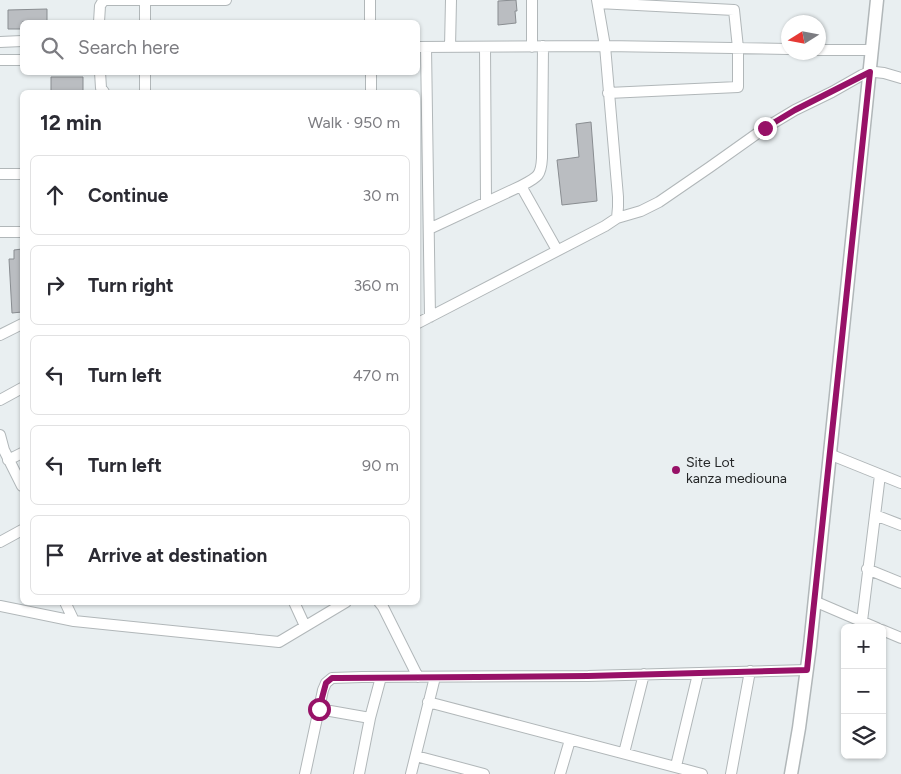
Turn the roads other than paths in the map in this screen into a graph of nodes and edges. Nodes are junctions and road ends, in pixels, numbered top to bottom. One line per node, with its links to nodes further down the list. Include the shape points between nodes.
1 (145, 0): 2 (street); 8 (street, via 107,0 100,6); 9 (street)
2 (226, 0)
3 (370, 0): 10 (street)
4 (451, 0): 16 (street)
5 (532, 0): 18 (street)
6 (878, 0): 22 (street)
7 (598, 1): 14 (street); 19 (street, via 734,10)
8 (100, 20)
9 (145, 20)
10 (370, 20)
11 (0, 42): 12 (street)
12 (20, 42)
13 (544, 46): 14 (street); 18 (street); 37 (street, via 541,169 536,177)
14 (605, 46): 19 (street); 33 (street)
15 (422, 47): 16 (street); 34 (street)
16 (450, 47): 17 (street)
17 (485, 47): 18 (street); 38 (street)
18 (532, 47)
19 (738, 48): 20 (street); 33 (street, via 738,88)
20 (781, 49)
21 (826, 50): 22 (street)
22 (872, 50): 25 (street)
23 (0, 60): 24 (street)
24 (20, 60)
25 (870, 72): 29 (street); 39 (street, via 784,116 659,202); 52 (street)
26 (100, 75): 30 (street)
27 (145, 75): 31 (street)
28 (371, 75): 32 (street)
29 (901, 78)
30 (102, 90)
31 (145, 90)
32 (371, 90)
33 (608, 93): 39 (street)
34 (422, 170): 40 (street)
35 (0, 174): 36 (street)
36 (20, 174)
37 (521, 186): 38 (street); 43 (street)
38 (486, 202): 40 (street)
39 (617, 218): 43 (street)
40 (428, 229): 44 (street)
41 (0, 232): 42 (street)
42 (20, 232)
43 (556, 250): 44 (street)
44 (430, 317): 45 (street)
45 (420, 322)
46 (20, 325): 47 (street)
47 (0, 336)
48 (20, 389): 49 (street)
49 (0, 400)
50 (0, 438): 53 (street)
51 (20, 454): 53 (street)
52 (829, 454): 54 (street); 63 (street)
53 (8, 460): 55 (street)
54 (880, 475): 56 (street); 57 (street)
55 (20, 482)
56 (901, 483)
57 (875, 515): 58 (street); 61 (street)
58 (901, 525)
59 (20, 531): 60 (street)
60 (0, 542)
61 (867, 569): 62 (street); 70 (street)
62 (901, 583)
63 (814, 601): 70 (street); 75 (street)
64 (66, 605): 69 (street)
65 (295, 605): 72 (street)
66 (341, 605): 72 (street)
67 (381, 605): 80 (street)
68 (0, 606): 69 (street)
69 (74, 621): 72 (street, via 279,642)
70 (862, 621): 71 (street)
71 (868, 624)
72 (305, 626)
73 (886, 632): 74 (street)
74 (901, 638)
75 (807, 670): 76 (street); 96 (street)
76 (750, 671): 78 (street); 95 (street)
77 (644, 674): 78 (street); 81 (street); 86 (street)
78 (698, 674): 88 (street)
79 (381, 677): 80 (street); 83 (street, via 329,680 324,686); 84 (street)
80 (418, 677): 81 (street)
81 (434, 677): 82 (street)
82 (428, 702): 85 (street); 87 (street)
83 (319, 709): 84 (street); 89 (street)
84 (370, 718): 90 (street)
85 (570, 740): 86 (street); 93 (street)
86 (624, 753): 88 (street)
87 (416, 756): 91 (street); 92 (street)
88 (676, 766): 94 (street)
89 (305, 774)
90 (359, 774)
91 (411, 774)
92 (484, 774)
93 (560, 774)
94 (702, 774)
95 (731, 774)
96 (791, 774)

